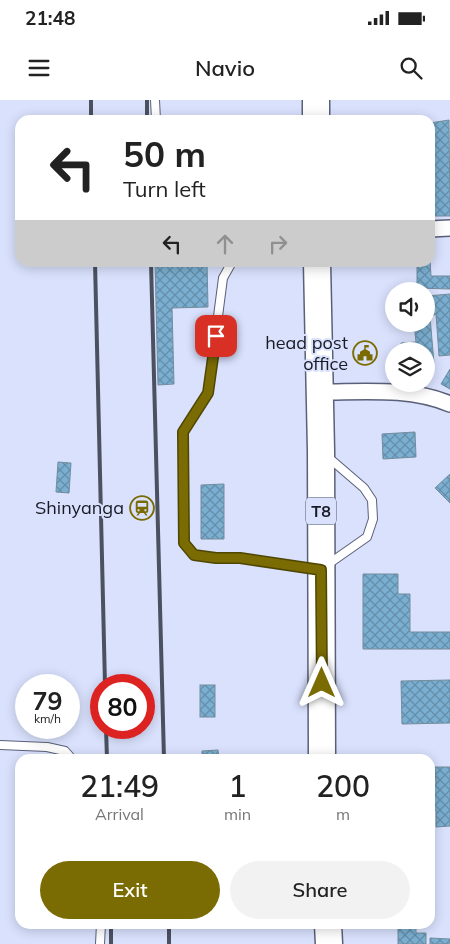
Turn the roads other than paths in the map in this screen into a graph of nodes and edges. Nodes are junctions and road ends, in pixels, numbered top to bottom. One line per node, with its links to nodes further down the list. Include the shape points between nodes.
1 (156, 100): 3 (lane)
2 (316, 100): 4 (highway)
3 (156, 115)
4 (316, 115)
5 (450, 228): 6 (street)
6 (435, 229)
7 (229, 267): 12 (lane, via 223,278 208,393 183,432 184,543 194,555)
8 (317, 267): 9 (highway, T8)
9 (320, 392): 10 (street, via 395,392 426,395); 11 (highway, T8)
10 (450, 404)
11 (321, 451): 12 (highway, T8); 12 (lane, via 364,488 372,500 373,519 367,537)
12 (321, 570): 15 (highway, T8)
13 (0, 745): 14 (lane, via 47,747)
14 (68, 754)
15 (322, 754)
16 (101, 929): 18 (lane)
17 (328, 929): 19 (highway)
18 (100, 944)
19 (329, 944)

